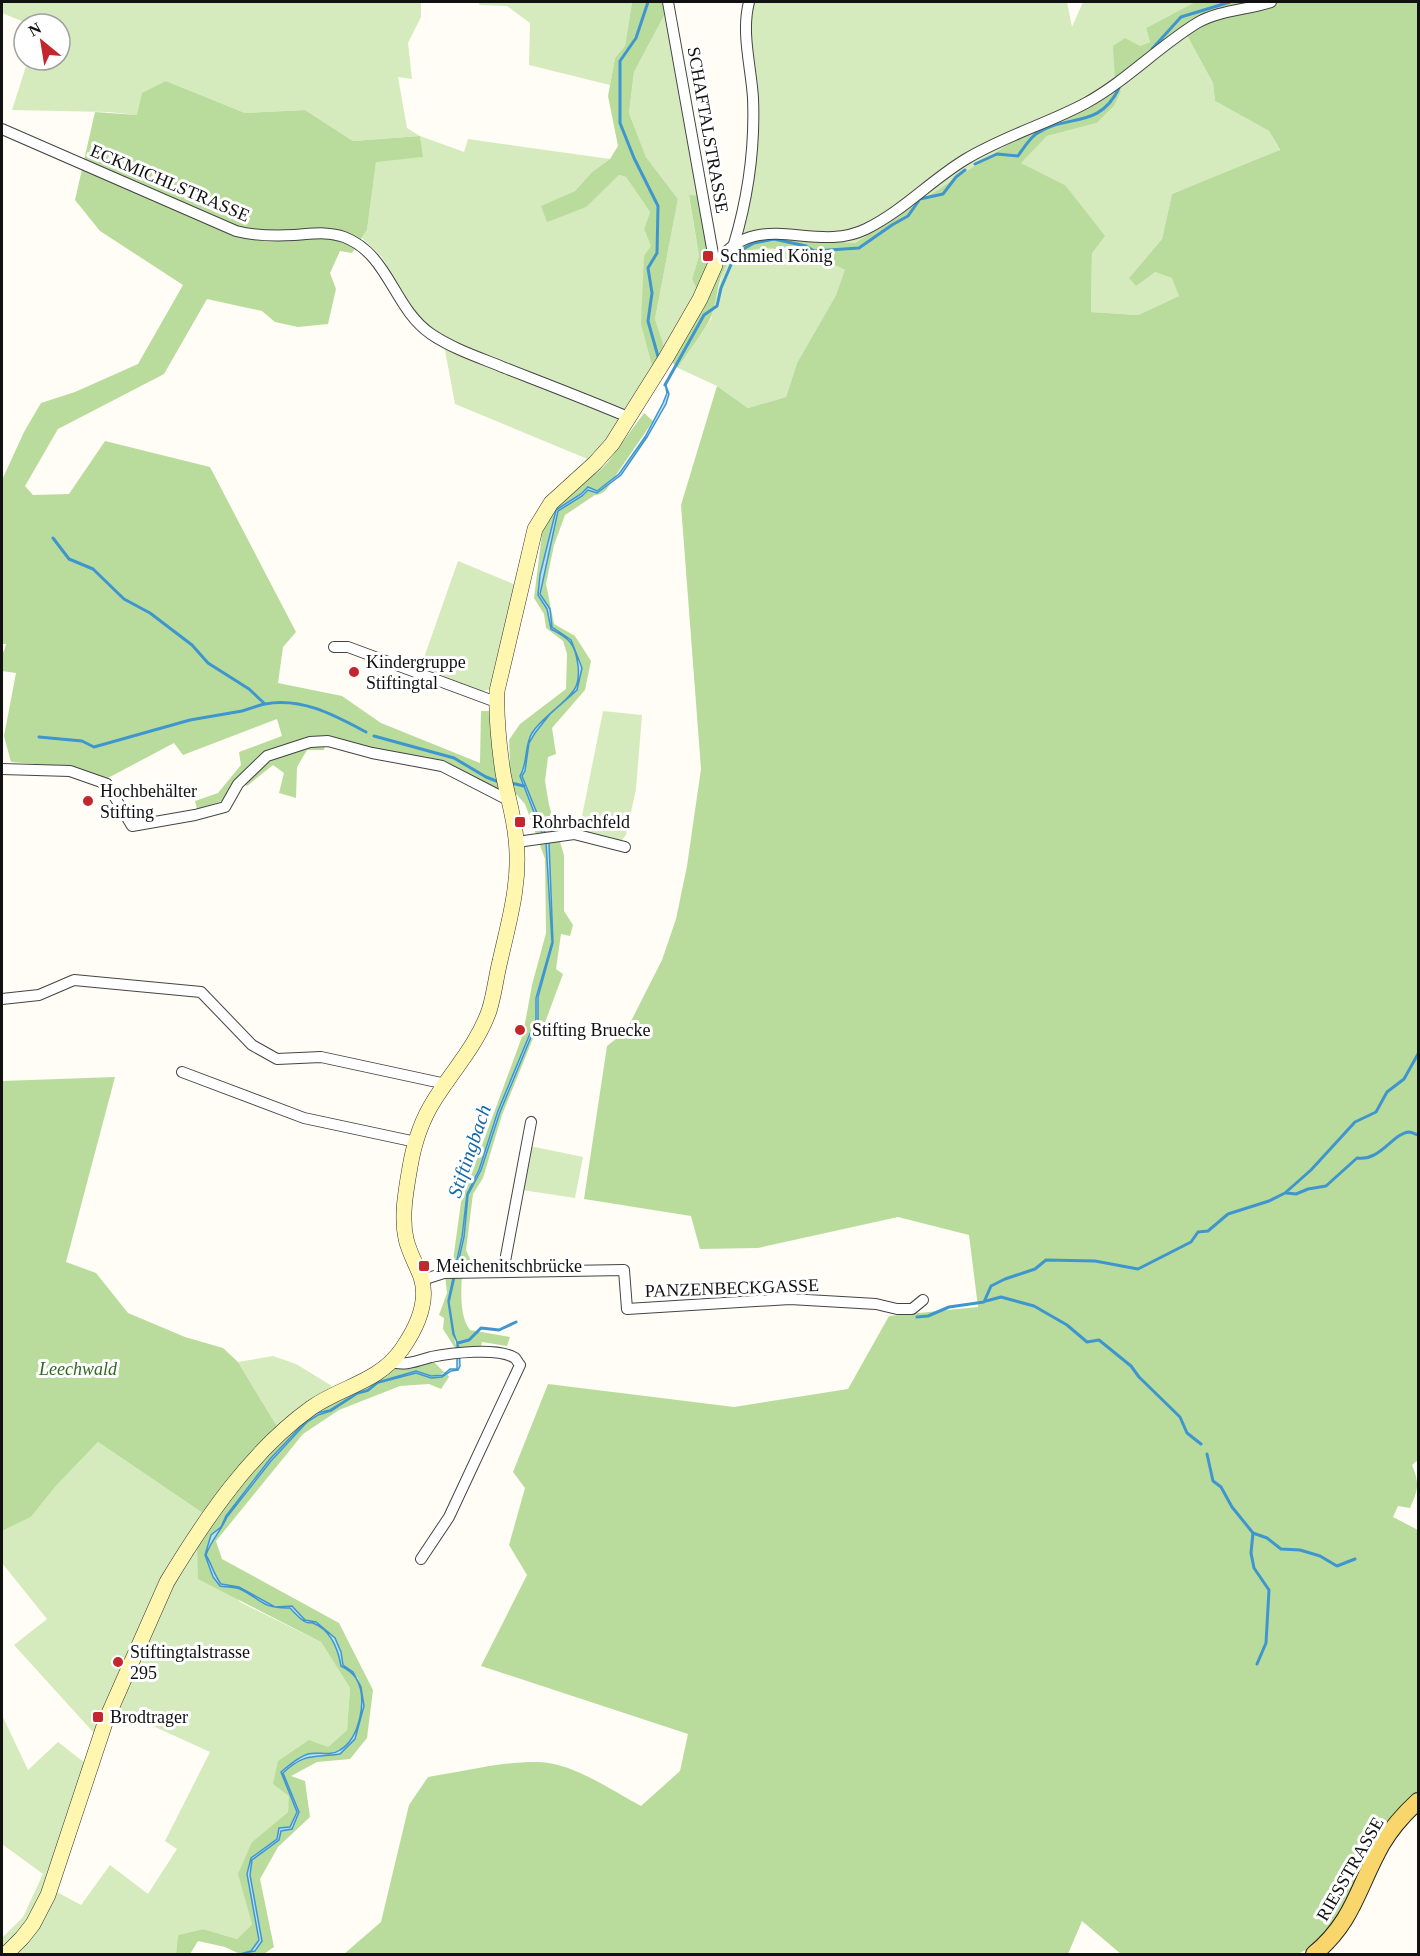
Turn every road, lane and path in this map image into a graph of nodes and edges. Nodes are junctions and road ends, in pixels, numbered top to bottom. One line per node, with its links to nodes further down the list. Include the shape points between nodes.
1 (668, 2): 6 (street, SCHAFTALSTRASSE)
2 (749, 2): 5 (street, via 747,53 754,128 748,186)
3 (1271, 2): 5 (street, via 1199,22 1099,96 983,149 864,230 836,237 764,233)
4 (2, 129): 7 (street, ECKMICHLSTRASSE, via 236,231 268,236 329,234 349,240 377,260 413,319 430,333 477,357)
5 (734, 244): 6 (street)
6 (715, 265): 7 (street, via 700,299)
7 (628, 417): 9 (street, via 612,444 551,503 535,529 499,675)
8 (334, 647): 9 (street, via 348,646)
9 (496, 702): 11 (street, via 503,774)
10 (2, 769): 11 (street, via 70,771 107,784 132,826 225,807 238,784 267,756 310,742 328,741 442,766)
11 (510, 801): 12 (street)
12 (517, 842): 13 (street, via 574,834); 16 (street, via 514,899 489,1010 470,1050)
13 (625, 847)
14 (2, 999): 16 (street, via 39,995 74,980 201,992 252,1045 277,1059 321,1057)
15 (182, 1072): 18 (street, via 304,1118)
16 (446, 1084): 18 (street, via 426,1116)
17 (531, 1122): 19 (street)
18 (416, 1142): 20 (street, via 404,1212 406,1240)
19 (503, 1272): 20 (street, PANZENBECKGASSE, via 444,1273); 21 (street, PANZENBECKGASSE, via 624,1270 627,1309 790,1299 912,1309)
20 (422, 1280): 22 (street, via 424,1301 417,1322)
21 (923, 1300)
22 (391, 1362): 23 (street, via 401,1365 460,1353 496,1353 514,1358 520,1365 449,1517); 25 (street, via 374,1376 313,1407 287,1428 239,1478 180,1560 106,1720 48,1895 33,1923)
23 (421, 1559)
24 (1419, 1801): 26 (main road, RIESSTRASSE, via 1383,1844 1343,1924)
25 (6, 1954)
26 (1314, 1954)

